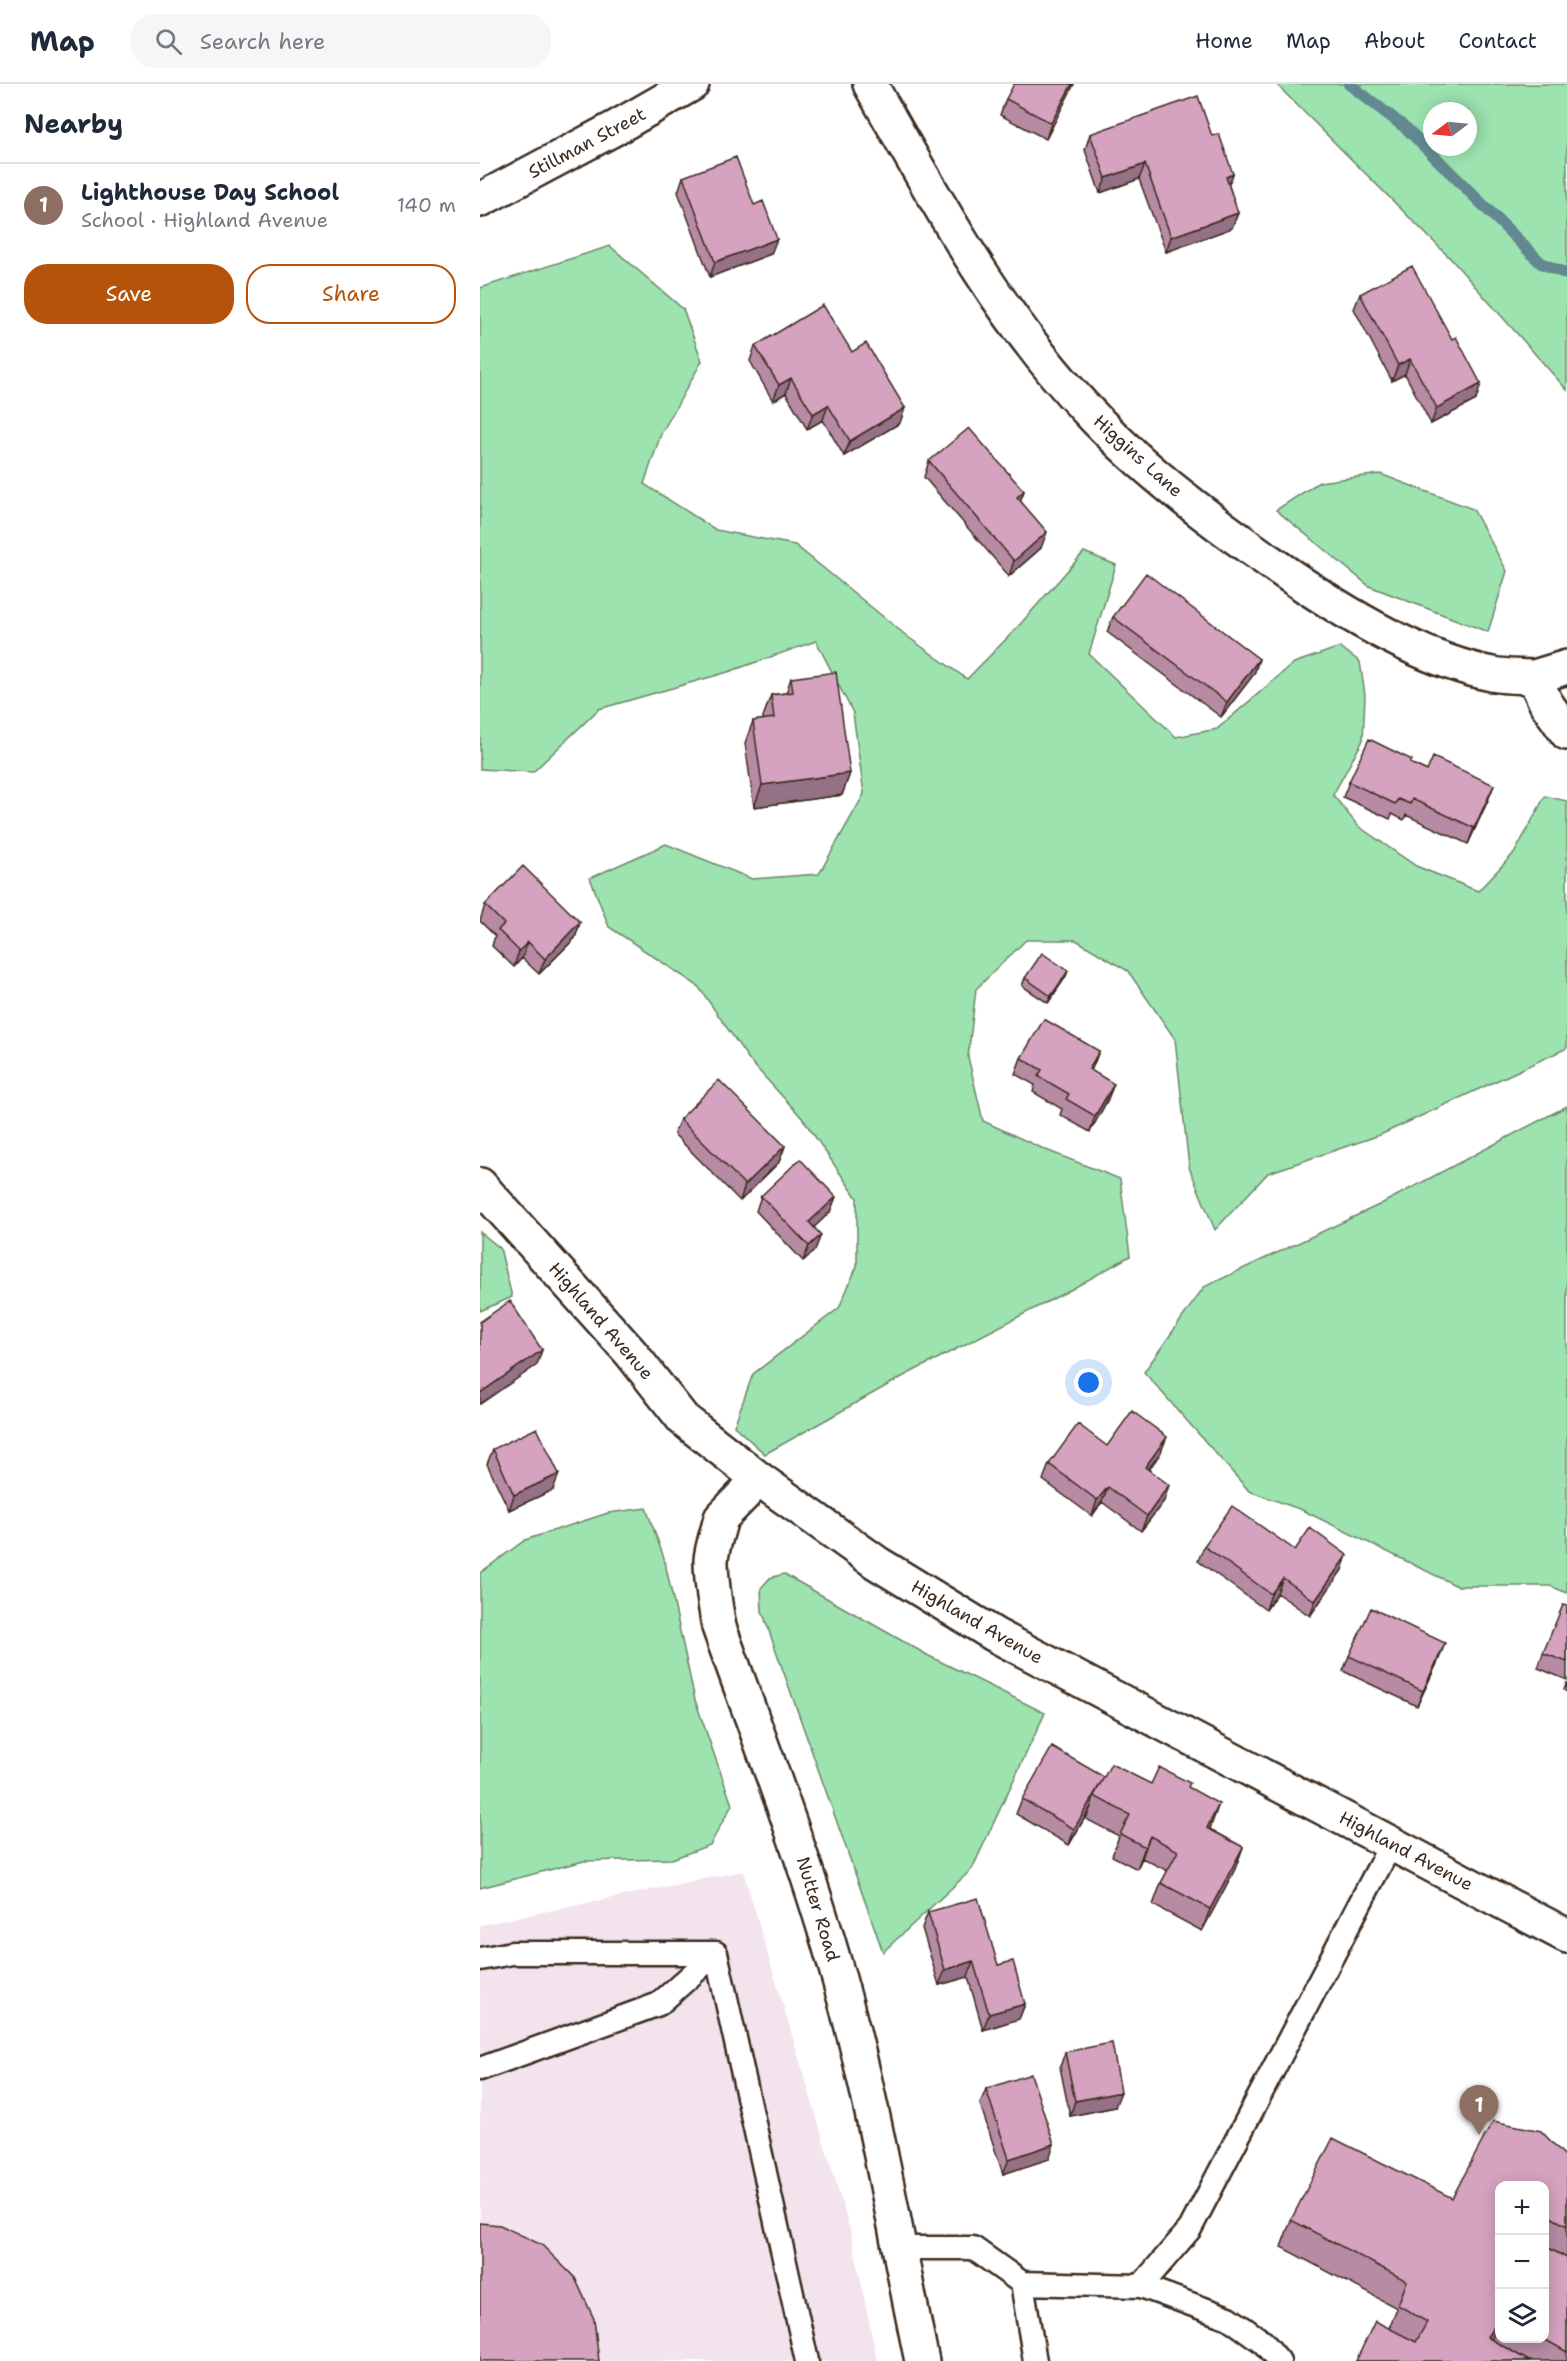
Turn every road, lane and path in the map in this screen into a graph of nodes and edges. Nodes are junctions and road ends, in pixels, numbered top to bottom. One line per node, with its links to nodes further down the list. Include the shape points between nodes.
1 (692, 84): 3 (street, Stillman Street)
2 (870, 84): 5 (street, Higgins Lane, via 961,243 1000,302 1065,386 1140,462 1226,531 1318,595 1418,650 1494,674)
3 (480, 200)
4 (1567, 667): 5 (street, Higgins Lane)
5 (1534, 677): 6 (street)
6 (1567, 733)
7 (480, 1185): 8 (street, Highland Avenue, via 631,1353 683,1419)
8 (759, 1479): 9 (street, Highland Avenue, via 877,1563 995,1635); 14 (street, Nutter Road, via 721,1518 711,1559 717,1619 802,1857 840,1980 872,2109)
9 (1391, 1844): 10 (street, Highland Avenue); 16 (lane, via 1190,2229)
10 (1567, 1936)
11 (716, 1953): 12 (lane, via 512,1953); 13 (lane, via 659,2004); 17 (lane)
12 (480, 1959)
13 (480, 2069)
14 (898, 2248): 15 (lane, via 973,2248); 18 (street, Nutter Road)
15 (1022, 2283): 16 (lane); 19 (lane)
16 (1141, 2286): 20 (lane, via 1229,2318 1263,2342)
17 (807, 2361)
18 (922, 2361)
19 (1035, 2361)
20 (1279, 2361)

